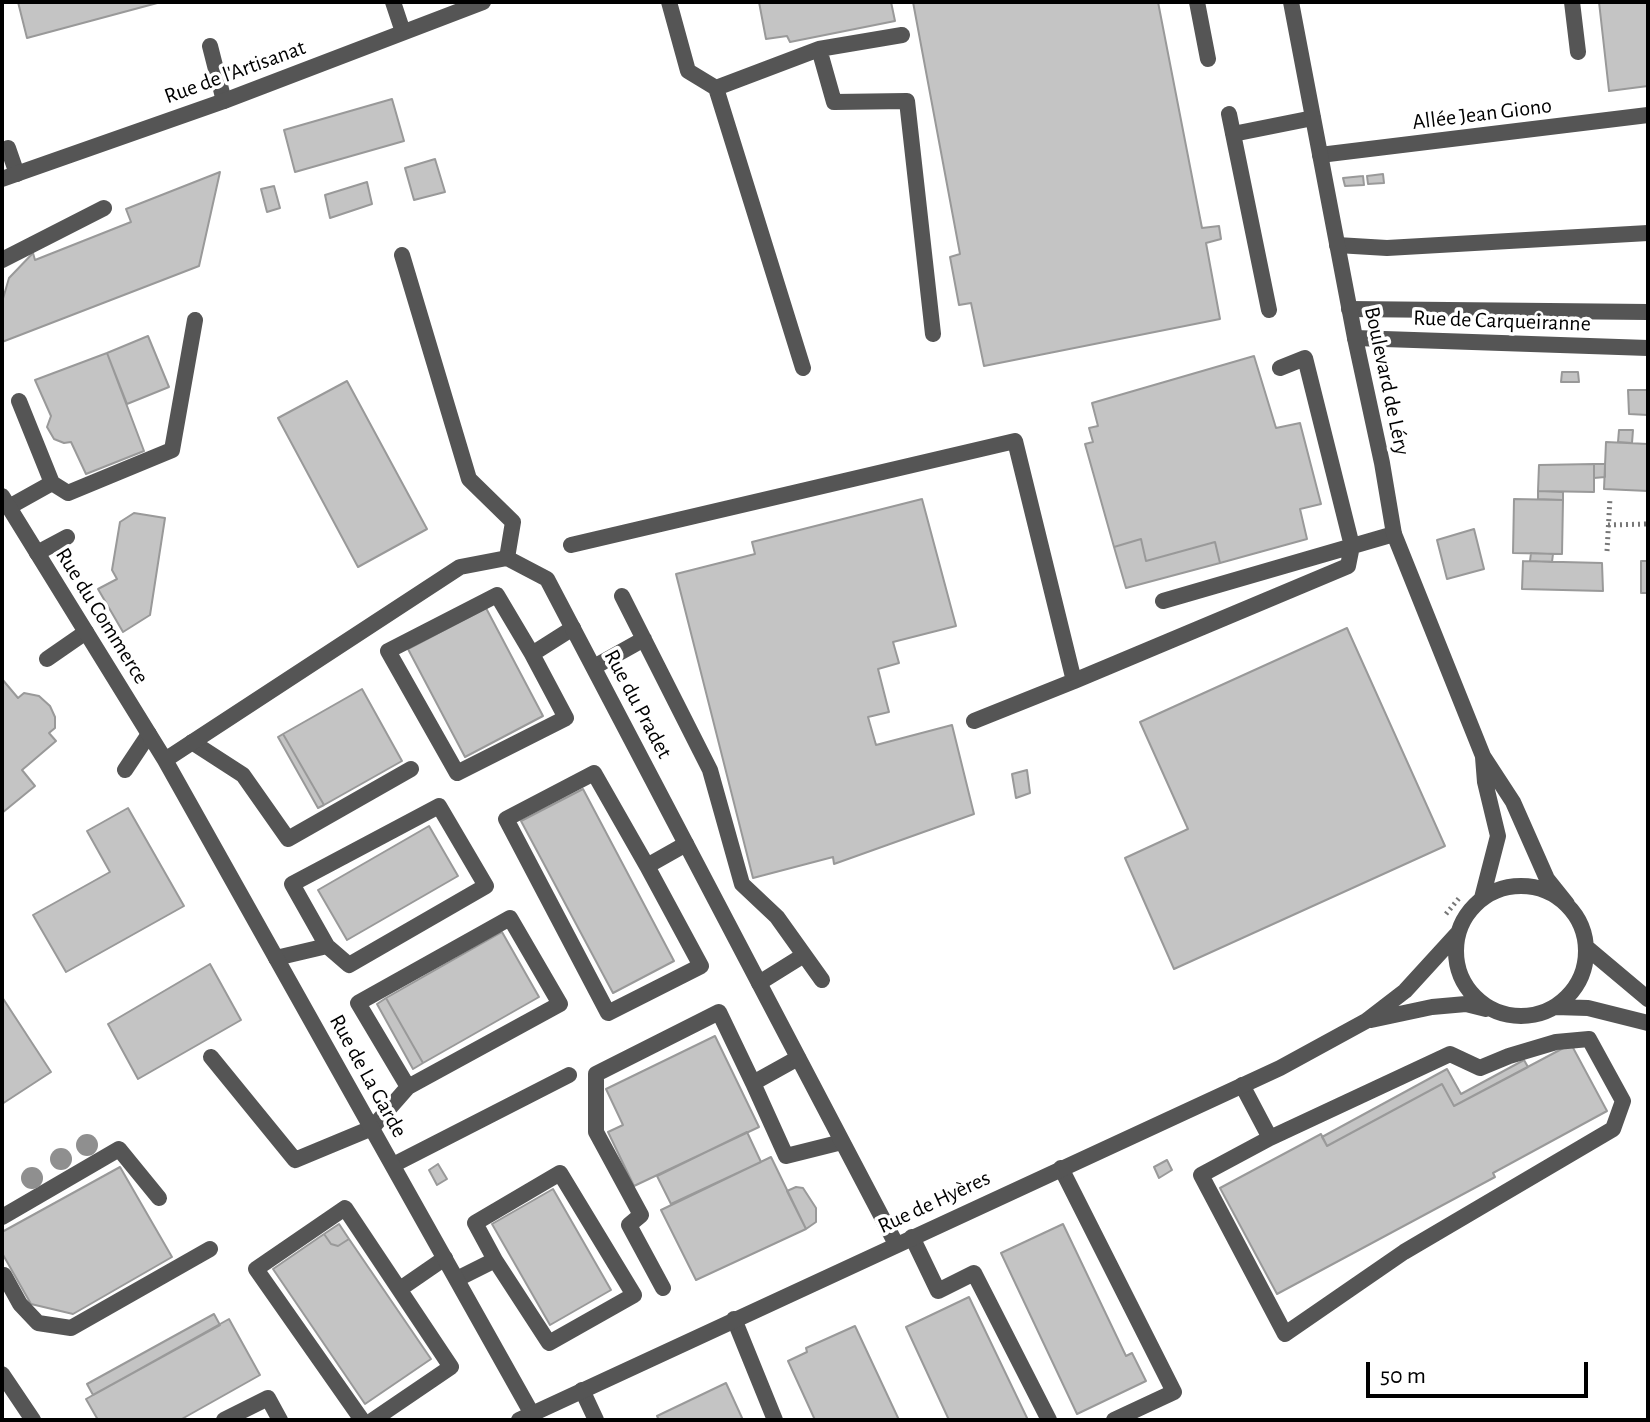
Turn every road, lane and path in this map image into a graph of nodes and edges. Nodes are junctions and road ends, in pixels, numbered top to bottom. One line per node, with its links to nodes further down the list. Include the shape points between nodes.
1 (393, 2): 8 (street)
2 (483, 2): 7 (street, Rue de l'Artisanat)
3 (669, 2): 14 (street, via 688,71)
4 (1197, 2): 13 (street)
5 (1291, 2): 18 (street, Boulevard de Léry)
6 (1572, 2): 12 (street)
7 (461, 6): 8 (street, Rue de l'Artisanat)
8 (403, 32): 15 (street, Rue de l'Artisanat)
9 (902, 35): 11 (street)
10 (210, 46): 15 (street)
11 (819, 49): 14 (street); 32 (street, via 834,102 907,101)
12 (1578, 52)
13 (1208, 59)
14 (716, 88): 35 (street)
15 (224, 101): 22 (street, Rue de l'Artisanat)
16 (1229, 114): 19 (street)
17 (1648, 115): 21 (street, Allée Jean Giono)
18 (1313, 118): 19 (street); 21 (street, Boulevard de Léry)
19 (1233, 134): 29 (street)
20 (8, 148): 22 (street)
21 (1320, 155): 25 (street, Boulevard de Léry)
22 (9, 176)
23 (104, 208): 27 (street)
24 (1648, 233): 25 (street, via 1387,248)
25 (1337, 245): 28 (street, Boulevard de Léry)
26 (402, 255): 49 (street, via 469,479 513,522)
27 (2, 260)
28 (1349, 309): 30 (street); 33 (street, Boulevard de Léry)
29 (1269, 310)
30 (1648, 312)
31 (195, 320): 38 (street, via 172,450 68,493)
32 (933, 334)
33 (1355, 338): 34 (street, Rue de Carqueiranne); 43 (street, Boulevard de Léry)
34 (1648, 348)
35 (803, 368)
36 (1280, 368): 46 (street, via 1305,358)
37 (19, 401): 38 (street)
38 (52, 483): 40 (street)
39 (1610, 498): 42 (path)
40 (6, 502): 48 (street, Rue du Commerce)
41 (1648, 524): 42 (path)
42 (1608, 525): 47 (path)
43 (1394, 534): 46 (street); 62 (street, Boulevard de Léry)
44 (67, 537): 48 (street)
45 (571, 545): 58 (street, via 1015,441)
46 (1352, 546): 51 (street); 58 (street, via 1348,566)
47 (1607, 551)
48 (37, 553): 53 (street, Rue du Commerce)
49 (507, 558): 52 (street, Rue du Pradet, via 547,579); 61 (street, via 460,567)
50 (622, 596): 54 (street)
51 (1163, 601)
52 (573, 628): 55 (street); 57 (street, Rue du Pradet)
53 (86, 632): 56 (street); 60 (street, Rue du Commerce)
54 (644, 639): 57 (street); 75 (street, via 710,770 742,884 777,917)
55 (532, 654): 55 (street, via 497,595 388,651 457,773 566,718)
56 (47, 659)
57 (594, 667): 66 (street, Rue du Pradet)
58 (1074, 681): 59 (street)
59 (974, 721)
60 (149, 734): 63 (street, Rue du Commerce); 65 (street)
61 (192, 742): 63 (street); 64 (street, via 243,775 288,839)
62 (1483, 756): 69 (street, Boulevard de Léry, via 1498,836); 70 (street, Boulevard de Léry, via 1513,802 1547,879)
63 (165, 760): 76 (street, Rue de La Garde)
64 (411, 769)
65 (125, 770)
66 (686, 844): 67 (street); 78 (street, Rue du Pradet)
67 (647, 866): 67 (street, via 594,773 506,819 608,1013 701,966)
68 (1466, 890): 71 (path)
69 (1482, 898): 70 (street, via 1507,888 1534,887); 72 (street)
70 (1567, 904): 74 (street)
71 (1441, 920)
72 (1458, 933): 81 (street, via 1455,956 1460,978); 82 (street, Rue de Hyères, via 1405,991)
73 (327, 946): 73 (street, via 349,965 486,886 439,806 292,884); 76 (street)
74 (1586, 947): 79 (street); 80 (street, via 1579,982)
75 (804, 955): 77 (street); 78 (street)
76 (276, 958): 90 (street, Rue de La Garde)
77 (822, 980)
78 (759, 983): 85 (street, Rue du Pradet)
79 (1648, 999)
80 (1555, 1007): 81 (street, via 1523,1017); 83 (street, via 1588,1008)
81 (1490, 1010): 82 (street, Rue de Hyères, via 1466,1004 1432,1007)
82 (1366, 1021): 88 (street, Rue de Hyères)
83 (1648, 1023)
84 (211, 1057): 90 (street, via 295,1160)
85 (798, 1058): 87 (street); 92 (street, Rue du Pradet)
86 (569, 1075): 93 (street)
87 (753, 1083): 92 (street, via 786,1156); 104 (street, via 719,1012 596,1074 596,1132 641,1215 629,1225)
88 (1242, 1085): 91 (street); 94 (street, Rue de Hyères)
89 (408, 1087): 89 (street, via 358,1003 510,918 560,1004); 90 (street)
90 (372, 1128): 93 (street, Rue de La Garde)
91 (1270, 1138): 91 (street, via 1201,1175 1285,1334 1404,1252 1613,1129 1623,1101 1589,1039 1556,1042 1480,1068 1450,1054)
92 (842, 1142): 98 (street, Rue du Pradet)
93 (393, 1165): 100 (street, Rue de La Garde)
94 (1061, 1168): 97 (street, Rue de Hyères); 118 (street, via 1174,1392)
95 (159, 1198): 96 (street, via 119,1149)
96 (2, 1217)
97 (912, 1237): 98 (street, Rue de Hyères); 117 (street, via 938,1291 974,1273)
98 (896, 1244): 106 (street, Rue de Hyères)
99 (210, 1249): 102 (street, via 71,1328 38,1323)
100 (445, 1258): 103 (street, Rue de La Garde); 105 (street)
101 (495, 1260): 101 (street, via 475,1223 560,1173 634,1295 549,1343); 103 (street)
102 (3, 1274)
103 (457, 1279): 109 (street, Rue de La Garde)
104 (663, 1288)
105 (400, 1289): 113 (street, via 345,1208 256,1269); 114 (street, via 451,1367)
106 (734, 1319): 108 (street, Rue de Hyères); 116 (street)
107 (2, 1374): 110 (street)
108 (582, 1390): 109 (street, Rue de Hyères); 115 (street)
109 (526, 1417)
110 (33, 1420)
111 (224, 1420): 112 (street, via 268,1398)
112 (280, 1420)
113 (362, 1420)
114 (373, 1420)
115 (596, 1420)
116 (775, 1420)
117 (1049, 1420)
118 (1114, 1420)

